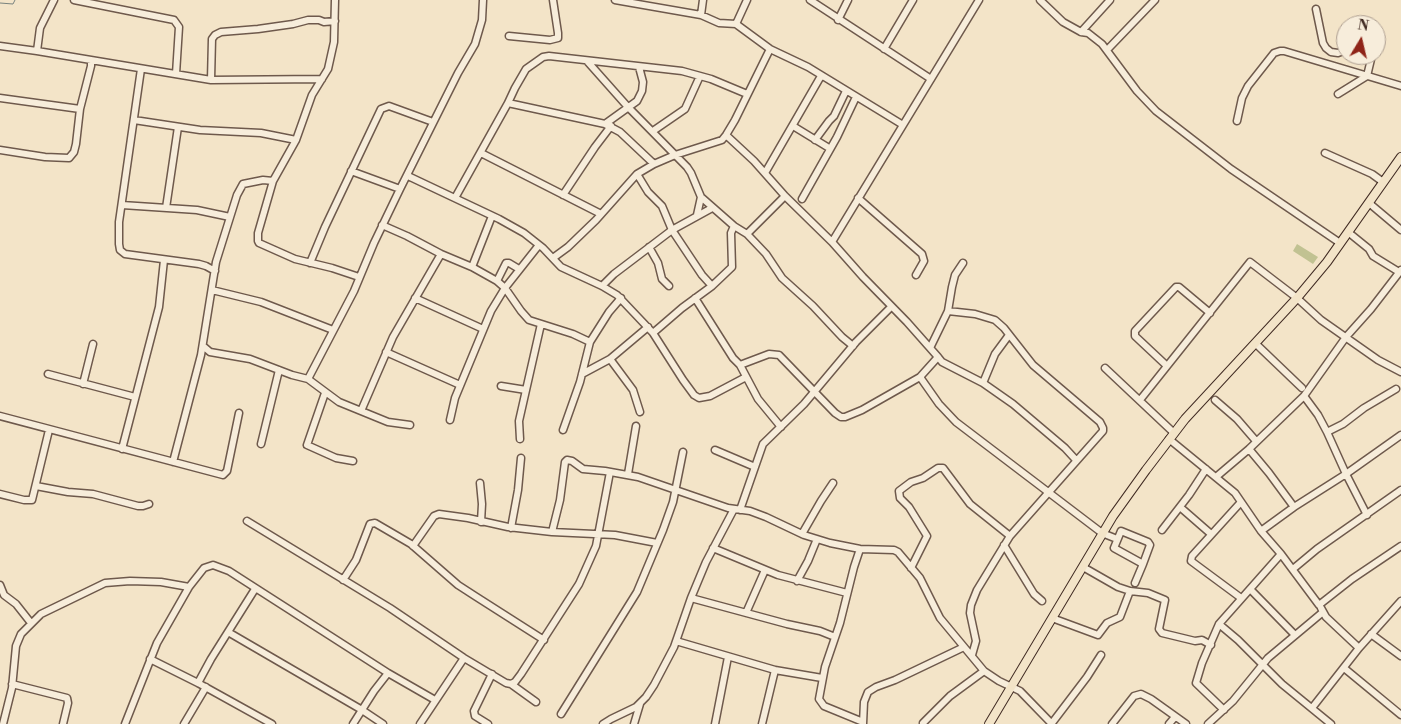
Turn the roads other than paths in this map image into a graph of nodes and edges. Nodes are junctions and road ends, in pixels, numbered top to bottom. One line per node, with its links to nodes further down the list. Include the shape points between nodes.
1 (54, 0): 28 (street, via 40,28)
2 (74, 0): 37 (street, via 174,20 179,27)
3 (335, 0): 20 (street)
4 (483, 0): 56 (street, via 482,20 475,44)
5 (553, 0): 23 (street, via 558,38)
6 (615, 0): 16 (street)
7 (703, 0): 18 (street)
8 (746, 0): 21 (street)
9 (810, 0): 19 (street)
10 (848, 0): 19 (street)
11 (913, 0): 26 (street)
12 (979, 0): 42 (street)
13 (1040, 0): 22 (street, via 1063,22)
14 (1110, 0): 22 (street)
15 (1155, 0): 27 (street)
16 (654, 4): 18 (street)
17 (1316, 9): 29 (street, via 1323,44)
18 (701, 15): 21 (street)
19 (838, 20): 26 (street)
20 (335, 21): 41 (street, via 331,59); 43 (street, via 308,20 221,32 212,40)
21 (736, 24): 25 (street)
22 (1081, 32): 27 (street, via 1093,37)
23 (509, 36)
24 (0, 46): 28 (street)
25 (770, 49): 39 (street); 46 (street)
26 (884, 49): 42 (street)
27 (1107, 50): 101 (street, via 1156,111 1231,169)
28 (37, 51): 31 (street)
29 (1328, 51): 30 (street); 33 (street)
30 (1336, 53)
31 (91, 60): 36 (street); 52 (street)
32 (588, 61): 35 (street); 50 (street, via 543,57 526,69); 51 (street)
33 (1325, 63): 40 (street); 55 (street, via 1284,51 1274,53 1248,86)
34 (1370, 65): 40 (street)
35 (639, 66): 38 (street); 51 (street, via 642,90 637,101)
36 (141, 69): 37 (street); 54 (street)
37 (176, 74): 43 (street)
38 (700, 76): 46 (street); 62 (street, via 685,109)
39 (821, 76): 45 (street); 60 (street)
40 (1367, 76): 44 (street); 47 (street)
41 (322, 79): 43 (street); 64 (street, via 312,95)
42 (931, 79): 59 (street)
43 (211, 80)
44 (1401, 86)
45 (846, 91): 48 (street); 53 (street)
46 (747, 94): 63 (street)
47 (1338, 94)
48 (856, 97): 57 (street); 59 (street)
49 (0, 98): 52 (street)
50 (508, 103): 58 (street); 68 (street)
51 (629, 107): 58 (street); 62 (street)
52 (80, 109): 67 (street, via 76,144 69,158)
53 (834, 116): 57 (street); 65 (street)
54 (134, 120): 61 (street); 87 (street)
55 (1237, 121)
56 (433, 122): 73 (street, via 389,106 383,107); 76 (street)
57 (845, 122): 66 (street)
58 (608, 125): 72 (street, via 632,142); 80 (street)
59 (903, 125): 84 (street)
60 (793, 126): 65 (street); 74 (street)
61 (178, 127): 64 (street, via 261,133); 88 (street)
62 (653, 131): 70 (street)
63 (726, 135): 70 (street, via 722,140); 74 (street)
64 (296, 140): 77 (street)
65 (815, 140): 66 (street)
66 (829, 148): 85 (street)
67 (0, 152)
68 (481, 152): 80 (street); 83 (street)
69 (1325, 154): 78 (street)
70 (675, 155): 72 (street); 82 (street, via 691,173)
71 (1401, 157): 78 (main road)
72 (654, 164): 75 (street)
73 (351, 170): 79 (street); 109 (street)
74 (765, 173): 81 (street)
75 (638, 174): 90 (street); 96 (street, via 648,192 662,206)
76 (408, 176): 79 (street); 83 (street)
77 (273, 181): 91 (street, via 243,184); 109 (street, via 258,241 262,246)
78 (1383, 182): 86 (main road)
79 (400, 189): 94 (street)
80 (563, 195): 90 (street)
81 (785, 196): 99 (street); 100 (street)
82 (701, 197): 89 (street); 93 (street)
83 (455, 198): 92 (street)
84 (858, 198): 100 (street); 115 (street, via 922,254 924,262)
85 (802, 199)
86 (1369, 203): 97 (street); 98 (main road)
87 (122, 205): 88 (street); 106 (street, via 119,244 122,252)
88 (166, 208): 91 (street)
89 (712, 208): 93 (street); 95 (street)
90 (601, 214): 105 (street)
91 (230, 216): 107 (street)
92 (492, 216): 102 (street); 111 (street)
93 (697, 216): 96 (street)
94 (382, 226): 104 (street); 116 (street)
95 (734, 226): 99 (street); 120 (street, via 731,233 732,268)
96 (672, 230): 103 (street); 120 (street)
97 (1401, 230)
98 (1348, 232): 101 (main road); 114 (street, via 1373,256)
99 (747, 234): 140 (street, via 782,278)
100 (832, 242): 127 (street)
101 (1340, 243): 126 (main road)
102 (539, 245): 105 (street); 112 (street)
103 (649, 247): 118 (street); 119 (street, via 662,279)
104 (441, 254): 111 (street); 123 (street)
105 (553, 258): 118 (street, via 568,272)
106 (164, 260): 110 (street); 167 (street, via 159,307)
107 (216, 262): 110 (street); 113 (street)
108 (963, 263): 128 (street, via 955,275)
109 (310, 264): 116 (street)
110 (206, 266): 113 (street)
111 (472, 267): 117 (street)
112 (520, 268): 117 (street, via 506,263); 121 (street)
113 (214, 271): 122 (street)
114 (1400, 271): 135 (street)
115 (916, 275)
116 (359, 277): 132 (street)
117 (497, 281): 121 (street)
118 (602, 286): 124 (street)
119 (669, 286)
120 (712, 286): 125 (street)
121 (505, 288): 130 (street, via 525,316); 131 (street)
122 (212, 290): 132 (street, via 261,302); 139 (street)
123 (414, 298): 131 (street); 143 (street)
124 (621, 298): 133 (street); 136 (street)
125 (695, 298): 133 (street); 147 (street)
126 (1297, 298): 129 (street, via 1250,262); 135 (street); 137 (main road)
127 (892, 307): 140 (street); 141 (street)
128 (948, 311): 134 (street, via 995,320); 141 (street)
129 (1210, 313): 148 (street); 148 (street, via 1178,287 1134,331 1135,336)
130 (541, 324): 136 (street); 163 (street)
131 (483, 329): 159 (street)
132 (334, 330): 156 (street)
133 (651, 330): 146 (street); 154 (street, via 683,380 699,398 710,396)
134 (1009, 335): 157 (street, via 996,354); 191 (street, via 1033,365 1103,425 1103,431)
135 (1346, 337): 151 (street); 166 (street)
136 (590, 342): 153 (street)
137 (1255, 343): 161 (street); 182 (main road)
138 (93, 344): 158 (street)
139 (203, 346): 142 (street); 144 (street)
140 (853, 346): 165 (street)
141 (930, 348): 145 (street)
142 (210, 352): 144 (street); 150 (street, via 250,359)
143 (386, 352): 159 (street); 170 (street)
144 (201, 355): 193 (street)
145 (938, 358): 155 (street); 157 (street)
146 (610, 359): 153 (street); 171 (street, via 633,390)
147 (740, 365): 154 (street); 165 (street, via 769,354 779,355)
148 (1167, 366): 168 (street)
149 (1105, 368): 168 (street)
150 (279, 370): 156 (street); 185 (street)
151 (1401, 372)
152 (48, 374): 158 (street)
153 (582, 374): 179 (street)
154 (746, 377): 177 (street, via 758,399)
155 (920, 377): 165 (street, via 845,417 834,414); 205 (street, via 956,422)
156 (308, 379): 164 (street)
157 (984, 383): 191 (street, via 1031,418)
158 (84, 384): 167 (street)
159 (460, 386): 174 (street)
160 (501, 386): 163 (street)
161 (1302, 388)
162 (1396, 389): 180 (street)
163 (526, 390): 183 (street, via 519,421)
164 (325, 392): 170 (street); 192 (street, via 307,445 336,458)
165 (814, 392): 177 (street)
166 (1304, 396): 180 (street); 184 (street)
167 (136, 397): 186 (street)
168 (1140, 400): 182 (street)
169 (1215, 400): 184 (street)
170 (361, 411): 175 (street, via 388,422)
171 (640, 412)
172 (239, 413): 193 (street, via 225,474)
173 (0, 416): 178 (street)
174 (450, 420)
175 (410, 425)
176 (636, 426): 197 (street)
177 (781, 427): 194 (street, via 764,444)
178 (49, 430): 186 (street); 202 (street)
179 (563, 430)
180 (1327, 432): 198 (street)
181 (1401, 435): 198 (street)
182 (1171, 436): 195 (street); 219 (main road)
183 (520, 439)
184 (1256, 442): 187 (street)
185 (261, 444)
186 (122, 449): 193 (street)
187 (1249, 449): 199 (street); 210 (street)
188 (715, 450): 194 (street)
189 (683, 452): 203 (street)
190 (521, 458): 215 (street)
191 (1076, 460): 205 (street)
192 (353, 461)
193 (173, 462)
194 (756, 467): 211 (street)
195 (1206, 469): 199 (street); 209 (street)
196 (610, 472): 197 (street); 218 (street, via 583,469 572,461 566,461); 220 (street)
197 (628, 474): 203 (street)
198 (1346, 474): 210 (street); 212 (street)
199 (1216, 477): 207 (street)
200 (480, 483): 214 (street)
201 (833, 483): 221 (street)
202 (36, 486): 206 (street, via 34,497 29,501); 208 (street, via 93,494 138,506)
203 (675, 489): 211 (street); 226 (street)
204 (1401, 490): 212 (street)
205 (1048, 493): 219 (street); 223 (street)
206 (0, 494)
207 (1241, 502): 217 (street); 222 (street)
208 (149, 504)
209 (1180, 507): 216 (street); 222 (street)
210 (1294, 508): 217 (street)
211 (737, 509): 221 (street, via 766,517); 230 (street)
212 (1367, 515): 236 (street)
213 (247, 521): 238 (street)
214 (481, 522): 215 (street); 228 (street, via 436,514)
215 (511, 528): 218 (street)
216 (1162, 530)
217 (1261, 531): 232 (street)
218 (552, 532): 220 (street)
219 (1102, 533): 225 (street); 234 (main road)
220 (598, 534): 226 (street); 261 (street, via 579,584)
221 (802, 534): 224 (street)
222 (1211, 534): 248 (street, via 1191,561)
223 (1010, 536): 227 (street); 235 (street, via 970,504 943,468 938,468 899,491 900,498 910,507 927,536)
224 (817, 539): 231 (street); 239 (street)
225 (1117, 539): 233 (street, via 1115,549); 233 (street, via 1122,530 1148,542 1150,545)
226 (657, 543): 290 (street, via 632,602)
227 (1004, 545): 249 (street, via 1034,594); 266 (street, via 971,605 970,619 976,641)
228 (413, 546): 238 (street, via 372,523 356,560); 261 (street, via 458,584)
229 (1401, 546): 251 (street)
230 (713, 548): 237 (street); 247 (street)
231 (860, 549): 235 (street, via 894,550); 246 (street)
232 (1281, 554): 236 (street); 244 (street)
233 (1143, 564): 240 (street)
234 (1083, 567): 245 (street); 254 (main road)
235 (911, 568): 264 (street, via 925,584 940,618)
236 (1292, 569): 251 (street)
237 (765, 570): 239 (street); 253 (street)
238 (343, 580): 270 (street)
239 (797, 581): 246 (street)
240 (1135, 583)
241 (0, 585): 255 (street, via 4,595)
242 (189, 587): 243 (street, via 204,568 213,564); 255 (street, via 160,582 105,583 41,614); 271 (street)
243 (255, 589): 257 (street); 276 (street)
244 (1250, 589): 248 (street); 259 (street)
245 (1130, 592): 254 (street, via 1120,617 1107,623 1098,635); 263 (street, via 1148,593 1165,600 1159,629 1162,634 1195,642 1202,640)
246 (847, 593): 260 (street)
247 (691, 598): 253 (street); 262 (street)
248 (1241, 598): 256 (street)
249 (1042, 601)
250 (1401, 601): 258 (street)
251 (1319, 605): 252 (street)
252 (1323, 612): 259 (street); 265 (street)
253 (746, 613): 260 (street)
254 (1052, 618): 283 (main road)
255 (31, 623): 280 (street, via 16,646)
256 (1218, 624): 263 (street); 272 (street)
257 (228, 632): 279 (street); 288 (street)
258 (1371, 634): 265 (street); 268 (street)
259 (1295, 635): 272 (street)
260 (835, 637): 278 (street)
261 (544, 640): 281 (street, via 516,682)
262 (676, 641): 269 (street); 286 (street, via 654,685)
263 (1211, 645): 289 (street, via 1196,683)
264 (964, 647): 266 (street); 294 (street, via 868,692)
265 (1359, 648): 273 (street)
266 (972, 655): 275 (street)
267 (1101, 655): 309 (street)
268 (1401, 656)
269 (728, 657): 274 (street); 306 (street)
270 (464, 658): 277 (street); 284 (street)
271 (150, 659): 279 (street); 298 (street)
272 (1262, 664): 287 (street); 289 (street)
273 (1344, 668): 287 (street); 291 (street)
274 (775, 670): 278 (street); 307 (street)
275 (984, 670): 283 (street); 295 (street, via 950,696)
276 (388, 673): 284 (street); 288 (street)
277 (492, 674): 281 (street); 303 (street, via 474,711 475,716)
278 (822, 678): 294 (street, via 819,699 824,706)
279 (198, 683): 282 (street)
280 (12, 684): 296 (street); 297 (street, via 67,698)
281 (511, 684): 285 (street)
282 (206, 687): 293 (street); 299 (street)
283 (1011, 687): 308 (main road); 309 (street, via 1020,691)
284 (435, 700): 302 (street)
285 (536, 702)
286 (640, 703): 304 (street); 305 (street)
287 (1312, 708): 314 (street)
288 (362, 710): 300 (street); 301 (street)
289 (1224, 710): 313 (street)
290 (561, 714)
291 (1401, 715)
292 (1175, 717): 310 (street, via 1151,699 1137,694); 311 (street); 312 (street)
293 (269, 723)
294 (863, 723)
295 (923, 723)
296 (4, 724)
297 (63, 724)
298 (125, 724)
299 (184, 724)
300 (353, 724)
301 (383, 724)
302 (420, 724)
303 (488, 724)
304 (603, 724)
305 (634, 724)
306 (715, 724)
307 (762, 724)
308 (989, 724)
309 (1052, 724)
310 (1112, 724)
311 (1169, 724)
312 (1186, 724)
313 (1208, 724)
314 (1331, 724)

